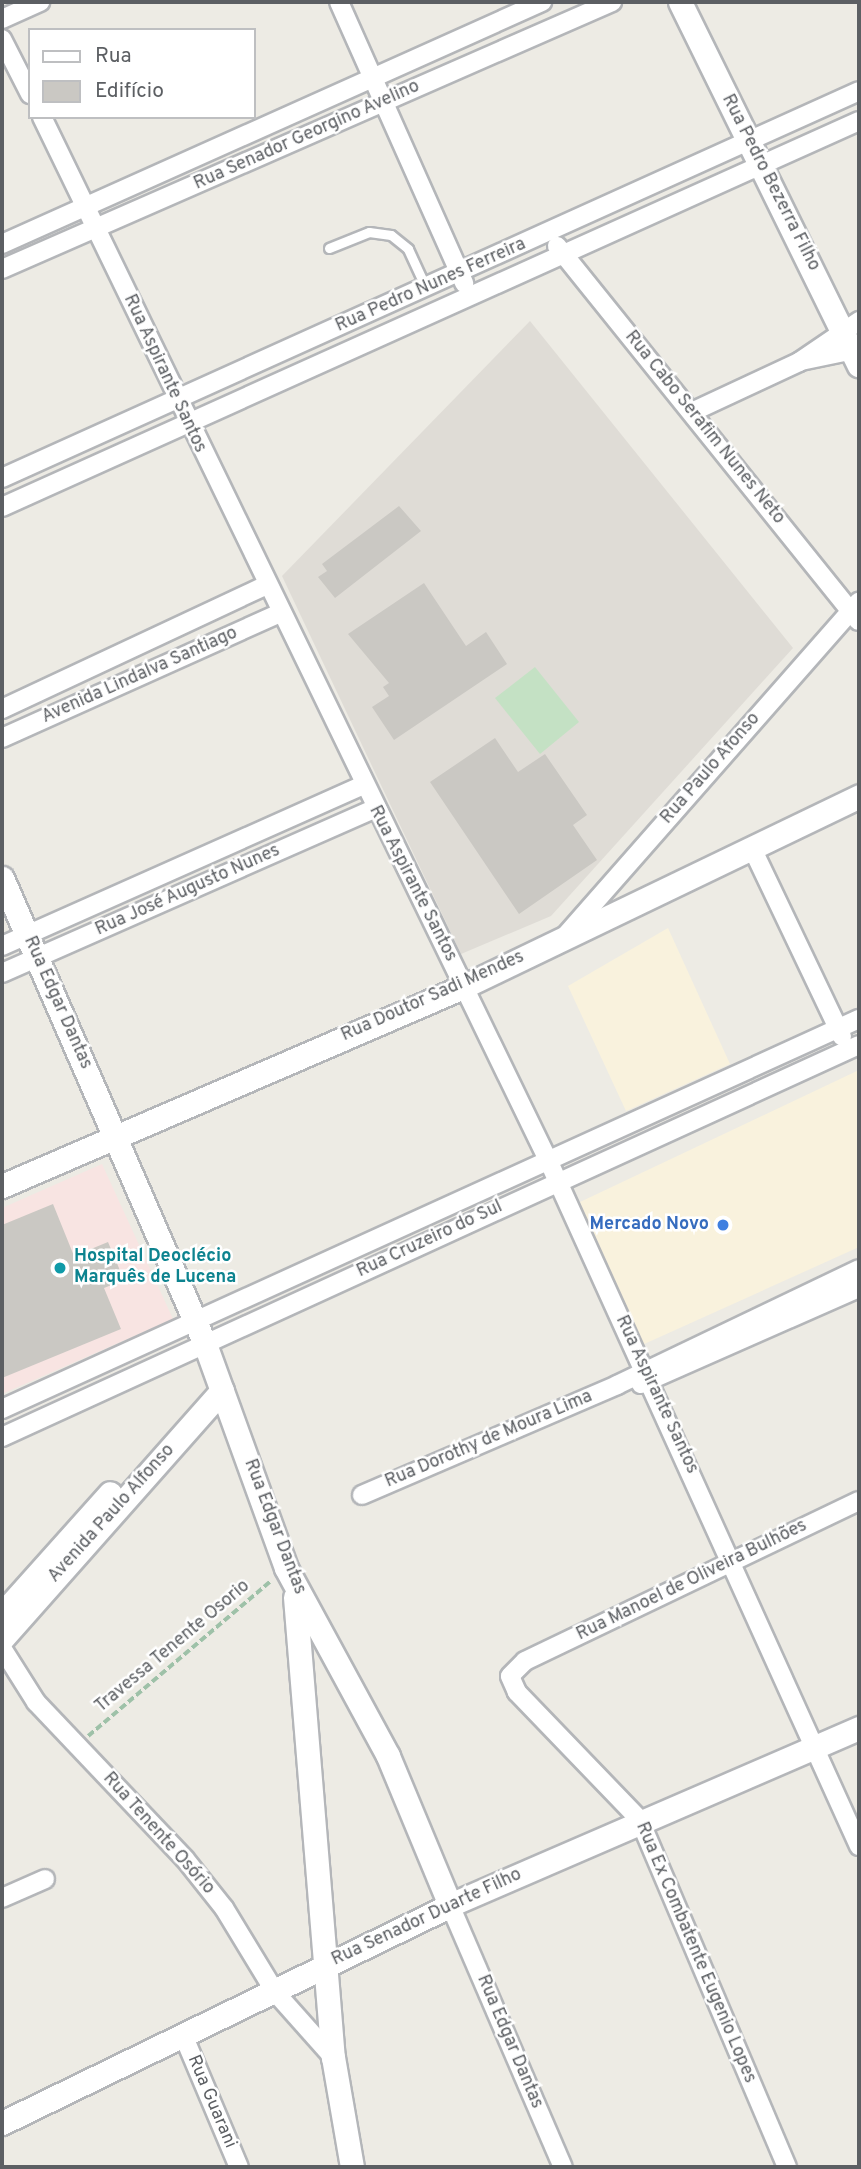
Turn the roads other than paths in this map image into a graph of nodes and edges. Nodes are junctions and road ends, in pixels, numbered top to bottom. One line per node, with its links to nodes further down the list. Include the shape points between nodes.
1 (40, 2): 6 (street)
2 (339, 2): 8 (street)
3 (542, 2): 8 (street, Rua Senador Georgino Avelino)
4 (612, 2): 11 (street, Rua Senador Georgino Avelino)
5 (680, 2): 15 (main road, Rua Pedro Bezerra Filho)
6 (2, 19)
7 (2, 38): 9 (street)
8 (375, 75): 11 (street); 17 (street, Rua Senador Georgino Avelino)
9 (28, 90)
10 (855, 94): 12 (street); 15 (street, Rua Pedro Nunes Ferreira)
11 (387, 101): 18 (street, Rua Senador Georgino Avelino); 24 (street)
12 (859, 116)
13 (42, 119): 17 (street, Rua Aspirante Santos)
14 (859, 121): 16 (street, Rua Pedro Nunes Ferreira)
15 (748, 142): 16 (main road, Rua Pedro Bezerra Filho); 19 (street, Rua Pedro Nunes Ferreira)
16 (760, 166): 22 (street, Rua Pedro Nunes Ferreira); 27 (main road, Rua Pedro Bezerra Filho)
17 (87, 207): 18 (street, Rua Aspirante Santos); 20 (street, Rua Senador Georgino Avelino)
18 (96, 228): 23 (street, Rua Senador Georgino Avelino); 30 (street, Rua Aspirante Santos)
19 (548, 235): 22 (street, Rua Cabo Serafim Nunes Neto); 24 (street, Rua Pedro Nunes Ferreira)
20 (2, 244)
21 (329, 248): 25 (lane, via 369,232 391,235 408,249)
22 (562, 254): 26 (street, Rua Pedro Nunes Ferreira); 31 (street, Rua Cabo Serafim Nunes Neto)
23 (2, 269)
24 (459, 274): 25 (street, Rua Pedro Nunes Ferreira); 26 (street)
25 (426, 288): 30 (street, Rua Pedro Nunes Ferreira)
26 (470, 297): 32 (street, Rua Pedro Nunes Ferreira)
27 (851, 324): 28 (main road, Rua Pedro Bezerra Filho); 29 (street)
28 (857, 355): 29 (street)
29 (799, 362): 31 (street)
30 (174, 398): 32 (street, Rua Aspirante Santos); 33 (street, Rua Pedro Nunes Ferreira)
31 (694, 411): 36 (street, Rua Cabo Serafim Nunes Neto)
32 (187, 425): 34 (street, Rua Pedro Nunes Ferreira); 35 (street, Rua Aspirante Santos)
33 (2, 478)
34 (2, 507)
35 (265, 586): 37 (street, Rua Aspirante Santos); 38 (street, Avenida Lindalva Santiago)
36 (856, 611): 46 (street, Rua Paulo Afonso)
37 (278, 614): 39 (street, Avenida Lindalva Santiago); 40 (street, Rua Aspirante Santos)
38 (2, 709)
39 (2, 738)
40 (363, 785): 42 (street, Rua Aspirante Santos); 45 (street, Rua José Augusto Nunes)
41 (859, 796): 43 (main road, Rua Doutor Sadi Mendes)
42 (374, 809): 48 (street, Rua José Augusto Nunes); 50 (street, Rua Aspirante Santos)
43 (752, 848): 46 (main road, Rua Doutor Sadi Mendes); 52 (street)
44 (2, 878): 45 (main road, Rua Edgar Dantas)
45 (27, 935): 47 (street, Rua José Augusto Nunes); 48 (main road, Rua Edgar Dantas)
46 (563, 938): 50 (main road, Rua Doutor Sadi Mendes)
47 (2, 946)
48 (36, 957): 49 (street, Rua José Augusto Nunes); 54 (main road, Rua Edgar Dantas)
49 (2, 972)
50 (463, 986): 54 (main road, Rua Doutor Sadi Mendes); 55 (street, Rua Aspirante Santos)
51 (859, 1019): 52 (street, Rua Cruzeiro do Sul)
52 (838, 1028): 53 (street); 55 (street, Rua Cruzeiro do Sul)
53 (853, 1047): 56 (street, Rua Cruzeiro do Sul)
54 (114, 1135): 57 (main road, Rua Doutor Sadi Mendes); 64 (main road, Rua Edgar Dantas)
55 (549, 1162): 56 (street, Rua Aspirante Santos); 58 (street, Rua Cruzeiro do Sul)
56 (558, 1182): 59 (street, Rua Cruzeiro do Sul); 66 (street, Rua Aspirante Santos)
57 (2, 1186)
58 (478, 1193): 59 (street); 60 (street, Rua Cruzeiro do Sul)
59 (488, 1214): 62 (street, Rua Cruzeiro do Sul)
60 (329, 1260): 62 (street); 64 (street, Rua Cruzeiro do Sul)
61 (859, 1269): 66 (street, Rua Dorothy de Moura Lima)
62 (339, 1282): 65 (street, Rua Cruzeiro do Sul)
63 (859, 1288): 66 (street, Rua Dorothy de Moura Lima)
64 (195, 1321): 65 (main road, Rua Edgar Dantas); 68 (street, Rua Cruzeiro do Sul)
65 (205, 1344): 67 (main road, Rua Edgar Dantas); 69 (street, Rua Cruzeiro do Sul)
66 (647, 1376): 70 (street, Rua Dorothy de Moura Lima); 72 (street, Rua Aspirante Santos)
67 (220, 1382): 73 (main road, Rua Edgar Dantas); 74 (main road, Avenida Paulo Alfonso); 75 (main road, Avenida Paulo Alfonso)
68 (2, 1409)
69 (2, 1437)
70 (362, 1495)
71 (859, 1501): 72 (street, Rua Manoel de Oliveira Bulhões)
72 (732, 1561): 77 (street, Rua Manoel de Oliveira Bulhões); 79 (street, Rua Aspirante Santos)
73 (290, 1577): 84 (main road, Rua Edgar Dantas, via 388,1756); 85 (main road)
74 (2, 1614)
75 (2, 1639)
76 (2, 1648): 86 (street, Rua Tenente Osório, via 75,1745 185,1859)
77 (525, 1661): 80 (street, Rua Ex Combatente Eugenio Lopes, via 510,1683)
78 (859, 1728): 79 (main road, Rua Senador Duarte Filho)
79 (816, 1746): 80 (main road, Rua Senador Duarte Filho); 81 (street, Rua Aspirante Santos)
80 (640, 1820): 84 (main road, Rua Senador Duarte Filho); 93 (street, Rua Ex Combatente Eugenio Lopes)
81 (859, 1846)
82 (45, 1879): 83 (street)
83 (2, 1898)
84 (450, 1905): 85 (main road, Rua Senador Duarte Filho); 92 (street, Rua Edgar Dantas)
85 (327, 1965): 86 (main road, Rua Senador Duarte Filho); 88 (main road)
86 (275, 1992): 87 (main road, Rua Senador Duarte Filho); 88 (street, Rua Tenente Osório)
87 (184, 2037): 89 (main road, Rua Senador Duarte Filho); 90 (street, Rua Guarani)
88 (333, 2057): 91 (main road)
89 (2, 2123)
90 (239, 2167)
91 (352, 2167)
92 (564, 2167)
93 (787, 2167)

